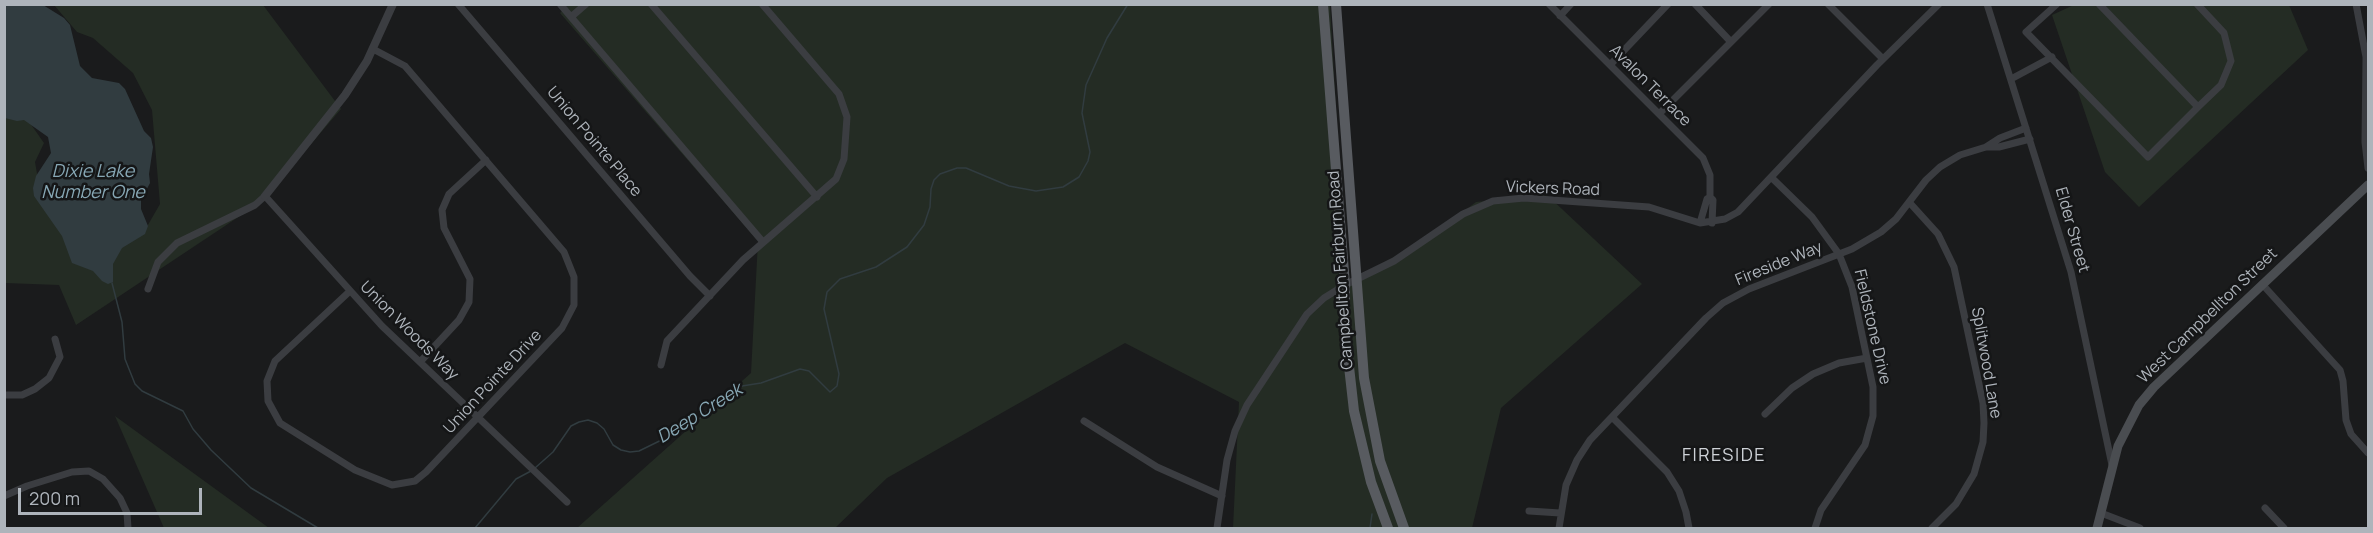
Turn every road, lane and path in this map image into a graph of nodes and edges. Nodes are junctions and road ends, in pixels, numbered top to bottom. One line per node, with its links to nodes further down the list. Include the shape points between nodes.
1 (393, 4): 24 (street)
2 (458, 4): 52 (street, Union Pointe Place)
3 (560, 4): 22 (street)
4 (586, 4): 22 (street)
5 (651, 4): 41 (street)
6 (762, 4): 41 (street, via 839,94 844,105 847,117 840,173)
7 (1323, 4): 49 (main road, Campbellton Fairburn Road)
8 (1336, 4): 47 (main road, Campbellton Fairburn Road)
9 (1549, 4): 21 (street, Avalon Terrace)
10 (1571, 4): 21 (street)
11 (1668, 4): 28 (street)
12 (1695, 4): 23 (street)
13 (1769, 4): 23 (street)
14 (1828, 4): 27 (street)
15 (1939, 4): 27 (street, Vickers Road)
16 (1987, 4): 29 (street, Elder Street)
17 (2057, 4): 26 (street, via 2026,32)
18 (2099, 4): 30 (street)
19 (2197, 4): 30 (street, via 2224,33 2231,61 2221,85)
20 (2356, 4): 25 (street)
21 (1560, 16): 28 (street, Avalon Terrace)
22 (571, 17): 45 (street)
23 (1731, 42): 31 (street)
24 (373, 49): 35 (street, Union Pointe Drive, via 405,66); 39 (street, via 345,95)
25 (2367, 56): 36 (street)
26 (2052, 57): 29 (street); 30 (street, via 2148,157)
27 (1883, 59): 37 (street, Vickers Road)
28 (1610, 65): 31 (street, Avalon Terrace)
29 (2011, 79): 32 (street, Elder Street)
30 (2198, 107)
31 (1659, 114): 40 (street, Avalon Terrace, via 1703,158 1710,175)
32 (2026, 128): 33 (street, Elder Street); 34 (street, Fireside Way)
33 (2030, 139): 34 (street, Fireside Way); 63 (street, Elder Street, via 2071,273)
34 (1986, 147): 42 (street, Fireside Way, via 1960,155 1940,167)
35 (486, 160): 55 (street, via 449,194 442,210 444,228 470,279 469,302 459,320); 60 (street, Union Pointe Drive, via 564,252 573,278 574,305 562,328)
36 (2368, 168)
37 (1772, 178): 44 (street, Vickers Road, via 1738,212); 46 (street, Fieldstone Drive, via 1812,217)
38 (2368, 185): 48 (main road, West Campbellton Street)
39 (265, 196): 50 (street, via 255,205 177,243 158,262); 51 (street, Union Woods Way)
40 (1710, 196): 43 (street, Avalon Terrace); 44 (street, Avalon Terrace)
41 (817, 197): 45 (street)
42 (1909, 202): 46 (street, Fireside Way, via 1881,231); 78 (street, Splitwood Lane, via 1938,234 1954,267 1983,403 1983,442 1974,474 1956,504)
43 (1700, 223): 44 (street, Vickers Road); 47 (street, Vickers Road, via 1649,207 1525,198 1500,200 1463,214 1411,251)
44 (1712, 223)
45 (763, 242): 52 (street)
46 (1839, 254): 54 (street, Fieldstone Drive, via 1852,287); 59 (street, Fireside Way, via 1723,303)
47 (1358, 280): 49 (street, Vickers Road); 74 (main road, Campbellton Fairburn Road, via 1370,420)
48 (2262, 284): 62 (street, via 2340,370 2346,420 2351,434); 63 (main road, West Campbellton Street, via 2154,387 2127,425)
49 (1345, 285): 65 (street, Vickers Road, via 1307,314 1247,405 1235,431); 73 (main road, Campbellton Fairburn Road, via 1345,331 1358,432)
50 (148, 289)
51 (350, 291): 55 (street, Union Woods Way); 60 (street, Union Pointe Drive, via 275,361 267,381 268,401 280,423 355,470 392,485 415,481)
52 (710, 296): 56 (street, via 667,341)
53 (55, 339): 57 (street, via 60,357 49,378 35,389)
54 (1867, 358): 58 (street, via 1839,363 1813,374); 77 (street, Fieldstone Drive, via 1874,399 1870,433 1859,456 1821,510)
55 (420, 362): 60 (street, Union Woods Way)
56 (661, 365)
57 (4, 396)
58 (1765, 414)
59 (1612, 417): 69 (street, Fireside Way, via 1577,460); 76 (street, via 1667,472 1679,490)
60 (479, 418): 66 (street, Union Woods Way)
61 (1084, 421): 65 (street, via 1157,467)
62 (2368, 453)
63 (2112, 467): 70 (main road, West Campbellton Street)
64 (4, 496): 71 (street, via 72,472 89,471 103,479 120,498)
65 (1222, 496): 72 (street, Vickers Road)
66 (567, 502)
67 (2265, 508): 81 (street)
68 (1529, 511): 69 (street)
69 (1560, 513): 75 (street, Fireside Way)
70 (2101, 513): 79 (main road, West Campbellton Street); 80 (street)
71 (128, 528)
72 (1217, 528)
73 (1388, 528)
74 (1404, 528)
75 (1559, 528)
76 (1689, 528)
77 (1815, 528)
78 (1932, 528)
79 (2097, 528)
80 (2140, 528)
81 (2284, 528)

